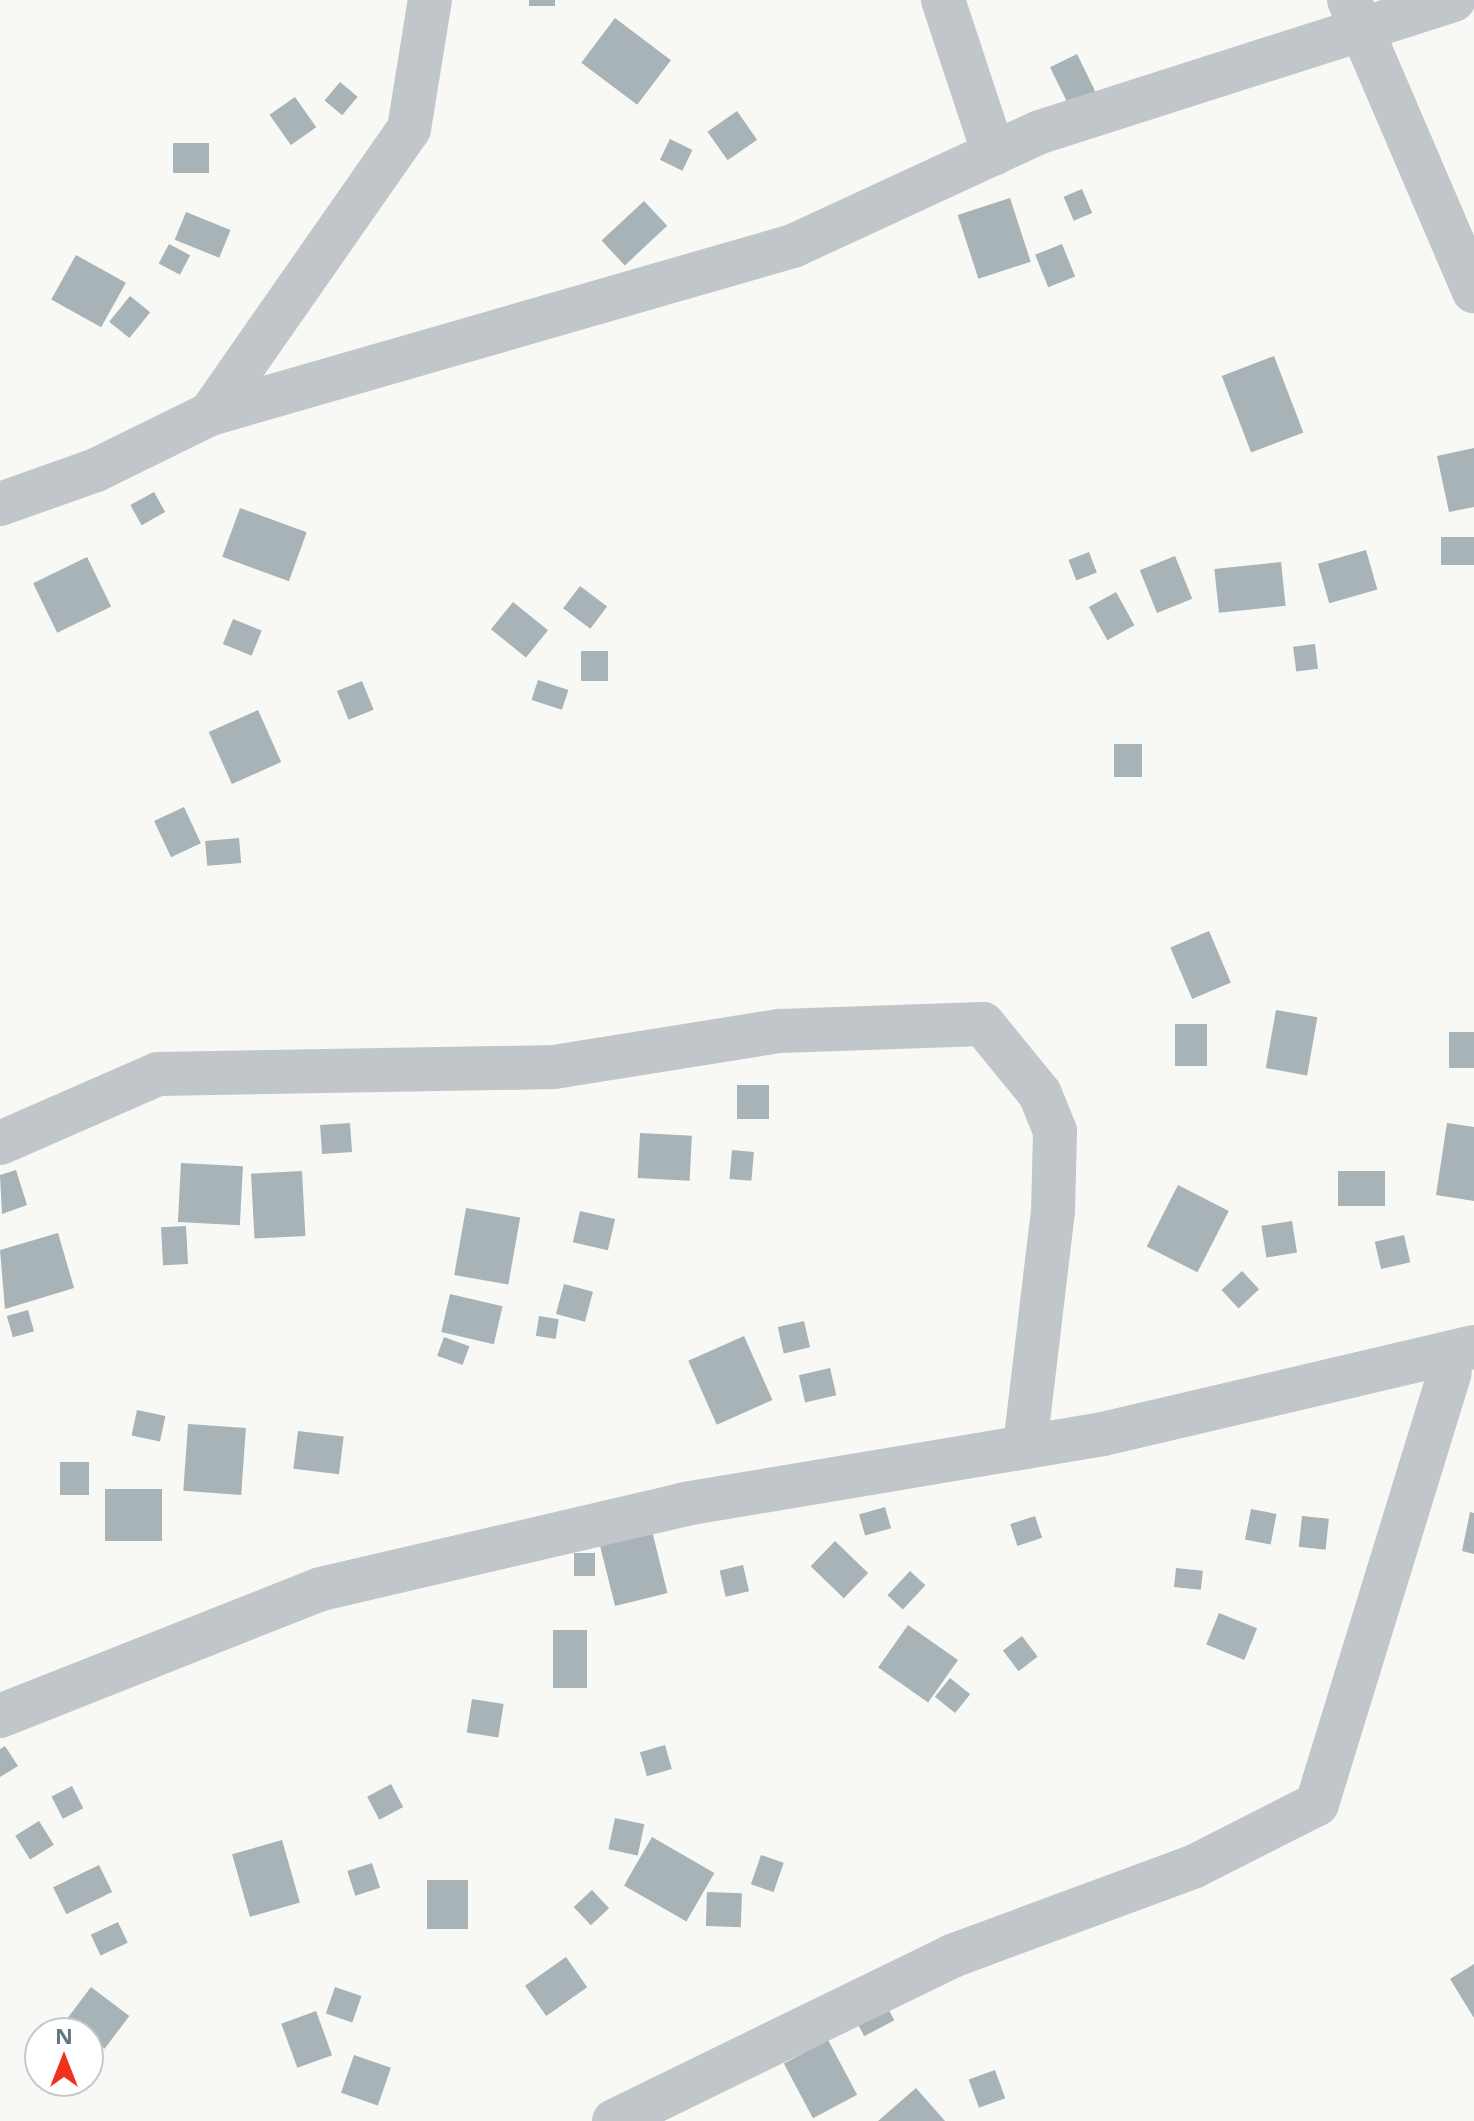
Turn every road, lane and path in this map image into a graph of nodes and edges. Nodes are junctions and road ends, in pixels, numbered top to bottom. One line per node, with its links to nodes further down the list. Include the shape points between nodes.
1 (430, 0): 7 (street, via 409,129)
2 (943, 0): 5 (street)
3 (1453, 0): 4 (street)
4 (1354, 15): 5 (street); 6 (street)
5 (994, 154): 7 (street, via 793,246)
6 (1474, 291)
7 (210, 414): 8 (street, via 96,470)
8 (0, 504)
9 (0, 1143): 11 (street, via 158,1074 554,1067 780,1031 983,1024 1040,1094 1055,1131 1053,1211)
10 (1462, 1360): 11 (street); 13 (street, via 1317,1804 1193,1867 952,1956)
11 (1025, 1447): 12 (street, via 685,1504 321,1589)
12 (0, 1716)
13 (614, 2121)

